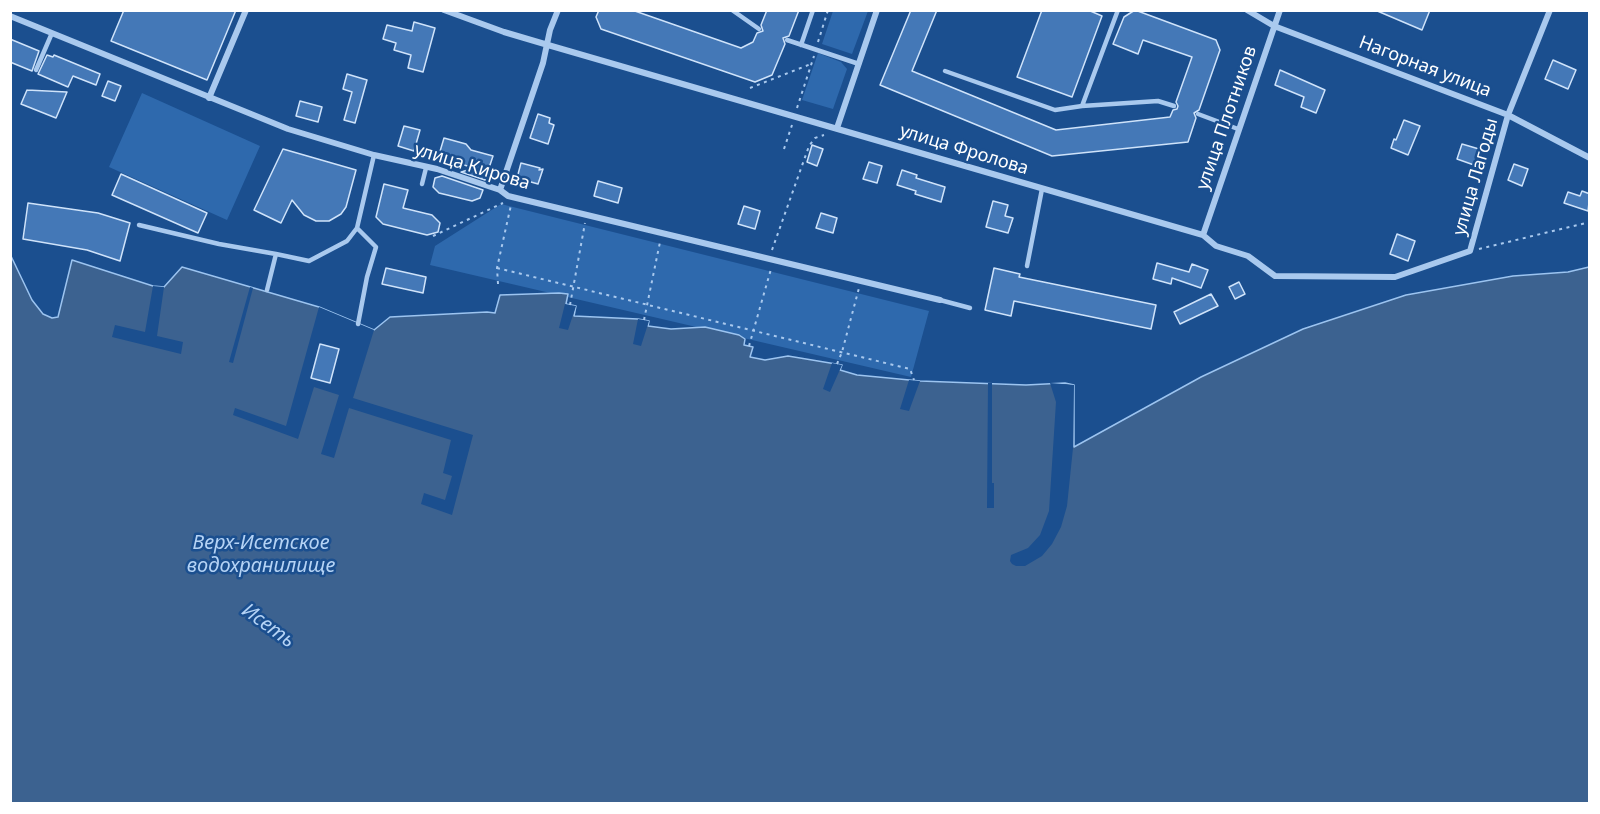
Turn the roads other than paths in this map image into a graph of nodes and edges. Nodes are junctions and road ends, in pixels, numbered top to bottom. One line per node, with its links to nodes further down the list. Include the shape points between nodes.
1 (246, 10): 21 (street)
2 (444, 10): 16 (street, улица Фролова)
3 (558, 10): 16 (street)
4 (732, 10): 13 (lane)
5 (813, 10): 17 (lane)
6 (877, 10): 18 (street)
7 (1118, 10): 22 (lane)
8 (1247, 10): 12 (street, Нагорная улица)
9 (1280, 10): 12 (street, улица Плотников)
10 (1550, 10): 25 (street, улица Лагоды)
11 (10, 16): 14 (street, улица Кирова)
12 (1274, 26): 25 (street, Нагорная улица); 27 (street, улица Плотников)
13 (759, 29)
14 (52, 33): 19 (lane); 21 (street, улица Кирова)
15 (787, 40): 17 (lane)
16 (548, 45): 26 (street, улица Фролова); 33 (street)
17 (801, 45): 18 (lane)
18 (859, 64): 26 (street)
19 (36, 69)
20 (945, 71): 22 (lane, via 1055,110)
21 (209, 98): 28 (street, улица Кирова, via 288,129)
22 (1082, 106): 23 (lane, via 1158,101)
23 (1174, 106)
24 (1198, 114): 27 (lane)
25 (1508, 115): 29 (street, Нагорная улица); 37 (street, улица Лагоды)
26 (837, 128): 32 (street, улица Фролова)
27 (1238, 129): 36 (street, улица Плотников)
28 (374, 154): 30 (street, улица Кирова); 35 (lane)
29 (1590, 158)
30 (426, 168): 31 (lane); 33 (street, улица Кирова)
31 (422, 184)
32 (1042, 189): 36 (street, улица Фролова); 39 (lane)
33 (500, 190): 41 (street, улица Кирова, via 508,196)
34 (139, 225): 38 (lane)
35 (357, 228): 38 (lane, via 347,241 309,261); 43 (lane, via 376,247)
36 (1203, 235): 37 (street, улица Фролова, via 1216,246 1248,256 1275,276 1395,277)
37 (1470, 251)
38 (276, 254): 40 (lane)
39 (1027, 266)
40 (267, 290)
41 (940, 300): 42 (lane)
42 (970, 308)
43 (358, 324)

